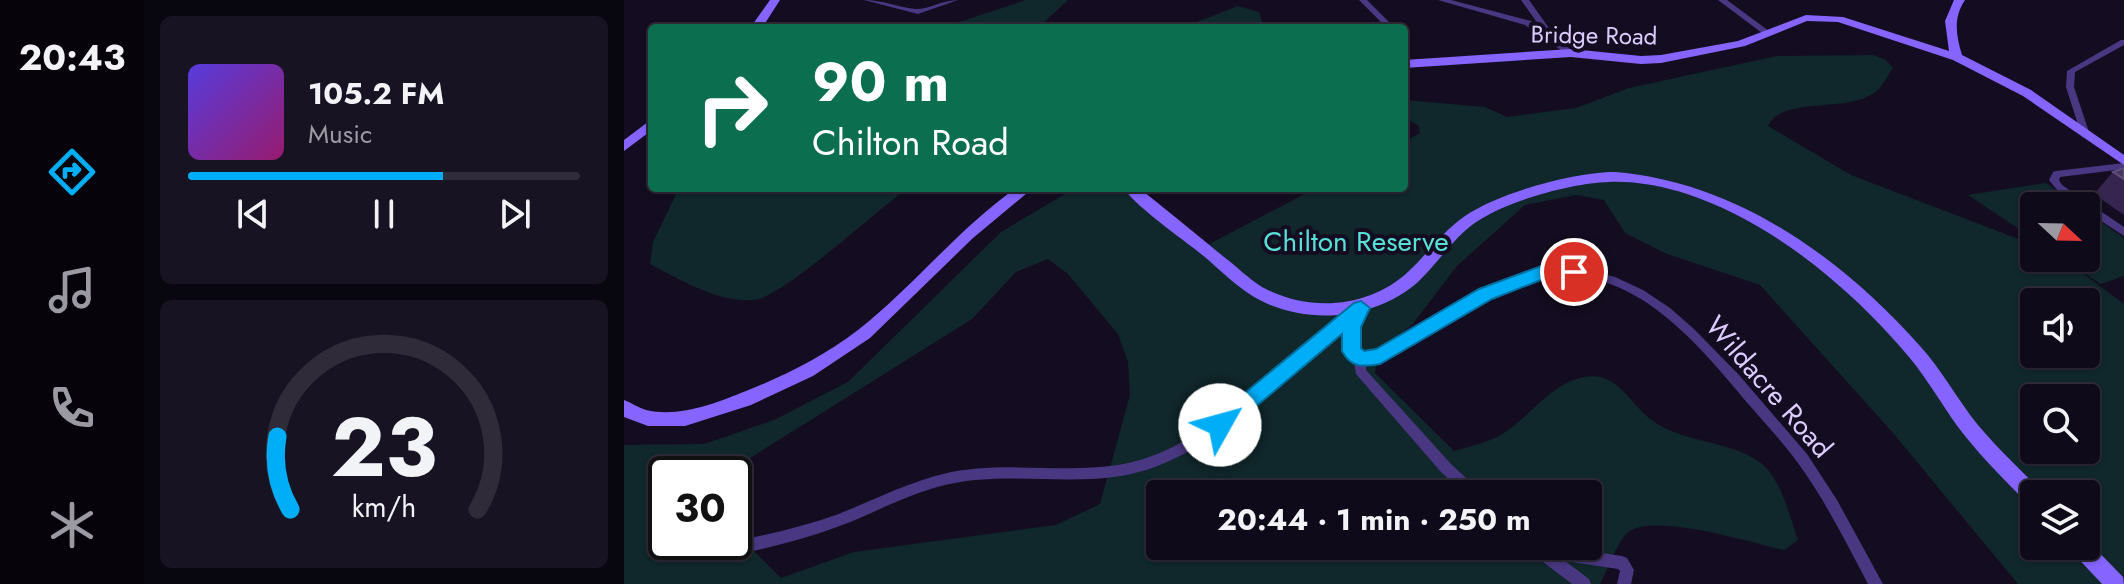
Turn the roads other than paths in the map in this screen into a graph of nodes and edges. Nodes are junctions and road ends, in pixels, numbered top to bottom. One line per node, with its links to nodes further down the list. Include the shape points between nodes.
1 (775, 0): 9 (main road)
2 (868, 0): 3 (street, via 918,12)
3 (954, 0)
4 (1363, 0): 10 (street)
5 (1442, 0): 12 (street, via 1528,23)
6 (1525, 0): 12 (street)
7 (1722, 0): 11 (street)
8 (1960, 0): 15 (main road, via 1950,27)
9 (759, 24)
10 (1387, 24)
11 (1769, 34): 14 (main road, Bridge Road, via 1661,59); 15 (main road, Bridge Road, via 1806,18 1839,19)
12 (1553, 40): 14 (street)
13 (2124, 42): 18 (street, via 2071,71 2070,87)
14 (1571, 53): 16 (main road, Bridge Road)
15 (1957, 57): 18 (main road, Bridge Road, via 2027,93)
16 (1408, 62)
17 (648, 126): 19 (main road)
18 (2085, 135): 20 (main road, Bridge Road)
19 (624, 147)
20 (2124, 164): 23 (street, via 2056,174 2054,180)
21 (1021, 192): 26 (main road, via 953,246 882,319 813,368 762,394 688,419 638,417)
22 (1141, 192): 24 (main road, via 1230,271 1269,298 1319,310)
23 (2124, 232)
24 (1361, 308): 25 (street, via 1351,327 1351,351); 28 (main road, via 1397,291 1457,229 1497,205 1532,192 1613,176 1661,182 1708,196 1762,224 1861,299 1916,353 1972,432); 29 (street, via 1235,415 1153,463 1088,474 992,472 953,478)
25 (1360, 360): 27 (street, via 1360,371); 35 (street, Wildacre Road, via 1380,356 1486,294 1544,271 1610,280 1671,314 1709,349 1817,479)
26 (624, 408)
27 (1461, 480)
28 (2020, 482)
29 (752, 545)
30 (1552, 560): 33 (street)
31 (1602, 560): 34 (street, via 1622,563 1627,570)
32 (2093, 560): 36 (main road)
33 (1584, 584)
34 (1624, 584)
35 (1876, 584)
36 (2116, 584)

